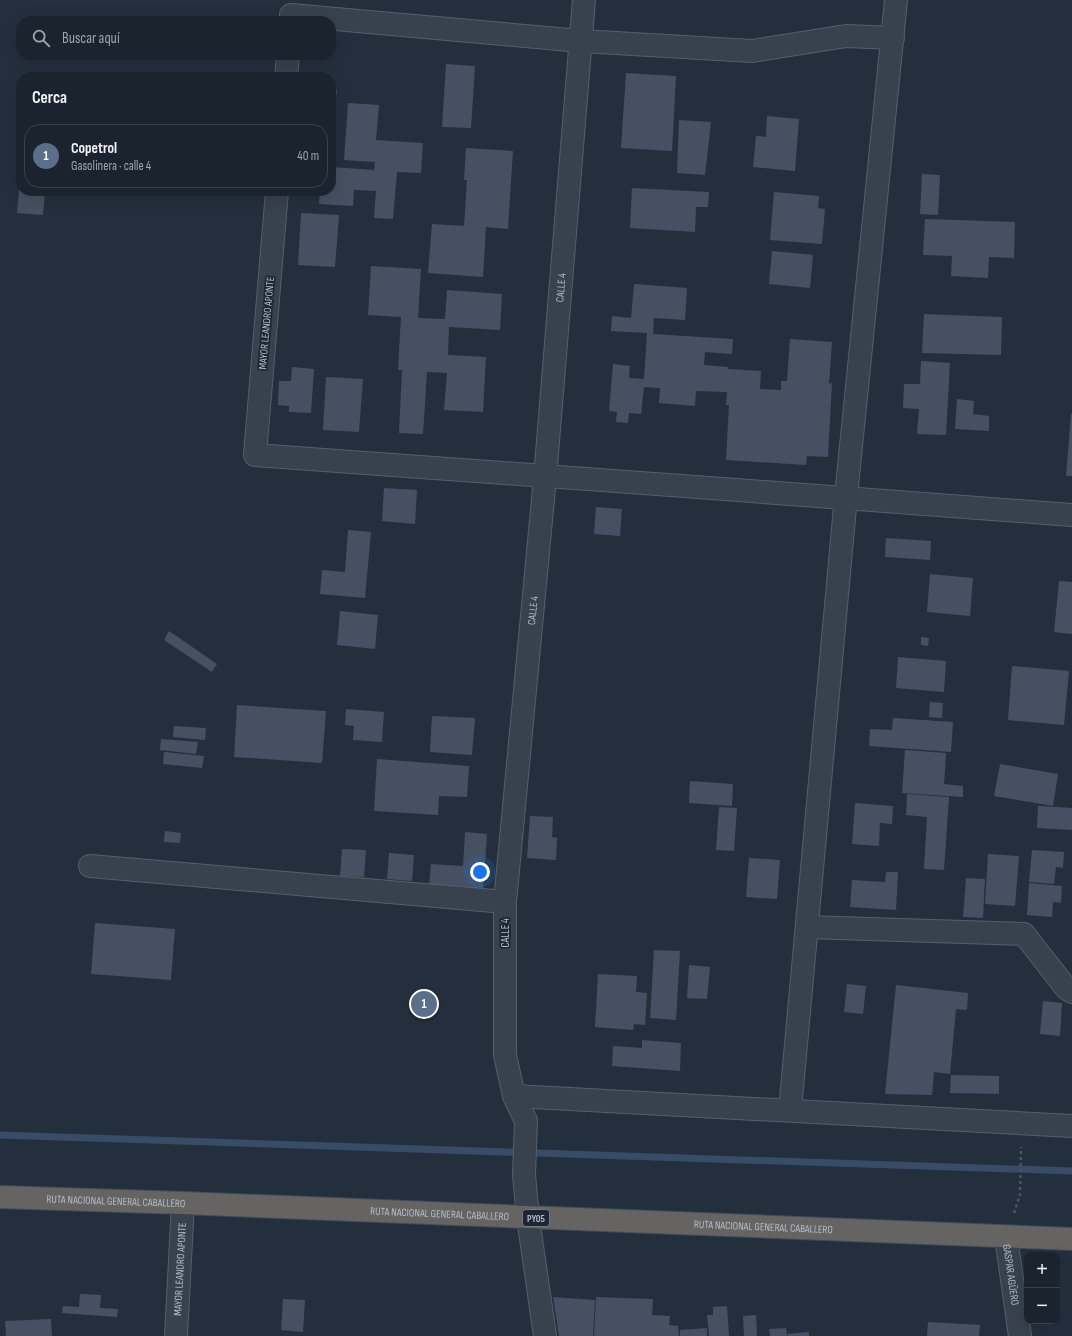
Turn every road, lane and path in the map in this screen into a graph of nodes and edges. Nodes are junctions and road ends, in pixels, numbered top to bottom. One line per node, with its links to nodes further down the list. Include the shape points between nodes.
1 (584, 0): 7 (street, CALLE 4)
2 (896, 0): 6 (street)
3 (291, 12): 4 (street)
4 (331, 16)
5 (336, 16): 7 (street)
6 (893, 38): 7 (street, via 846,36 752,51); 12 (street)
7 (581, 41): 11 (street, CALLE 4)
8 (288, 60): 9 (street)
9 (286, 72)
10 (276, 196): 11 (street, MAYOR LEANDRO APONTE, via 255,456)
11 (545, 478): 12 (street); 15 (street, CALLE 4)
12 (846, 496): 13 (street); 16 (street)
13 (1072, 515)
14 (90, 866): 15 (street)
15 (505, 902): 18 (street, CALLE 4, via 505,1055)
16 (807, 927): 17 (street, via 1024,934 1066,988); 19 (street)
17 (1072, 992)
18 (514, 1096): 19 (street); 25 (street, CALLE 4, via 526,1121 524,1175)
19 (790, 1110): 20 (street)
20 (1072, 1126)
21 (1021, 1145): 22 (path)
22 (1020, 1195)
23 (0, 1197): 24 (highway, RUTA NACIONAL GENERAL CABALLERO / PY05)
24 (183, 1203): 25 (highway, RUTA NACIONAL GENERAL CABALLERO / PY05); 28 (street, MAYOR LEANDRO APONTE)
25 (528, 1218): 26 (highway, RUTA NACIONAL GENERAL CABALLERO / PY05); 29 (street, CALLE 4)
26 (1006, 1237): 27 (highway, RUTA NACIONAL GENERAL CABALLERO / PY05); 30 (street, GASPAR AGÜERO)
27 (1072, 1239)
28 (176, 1336)
29 (545, 1336)
30 (1020, 1336)

